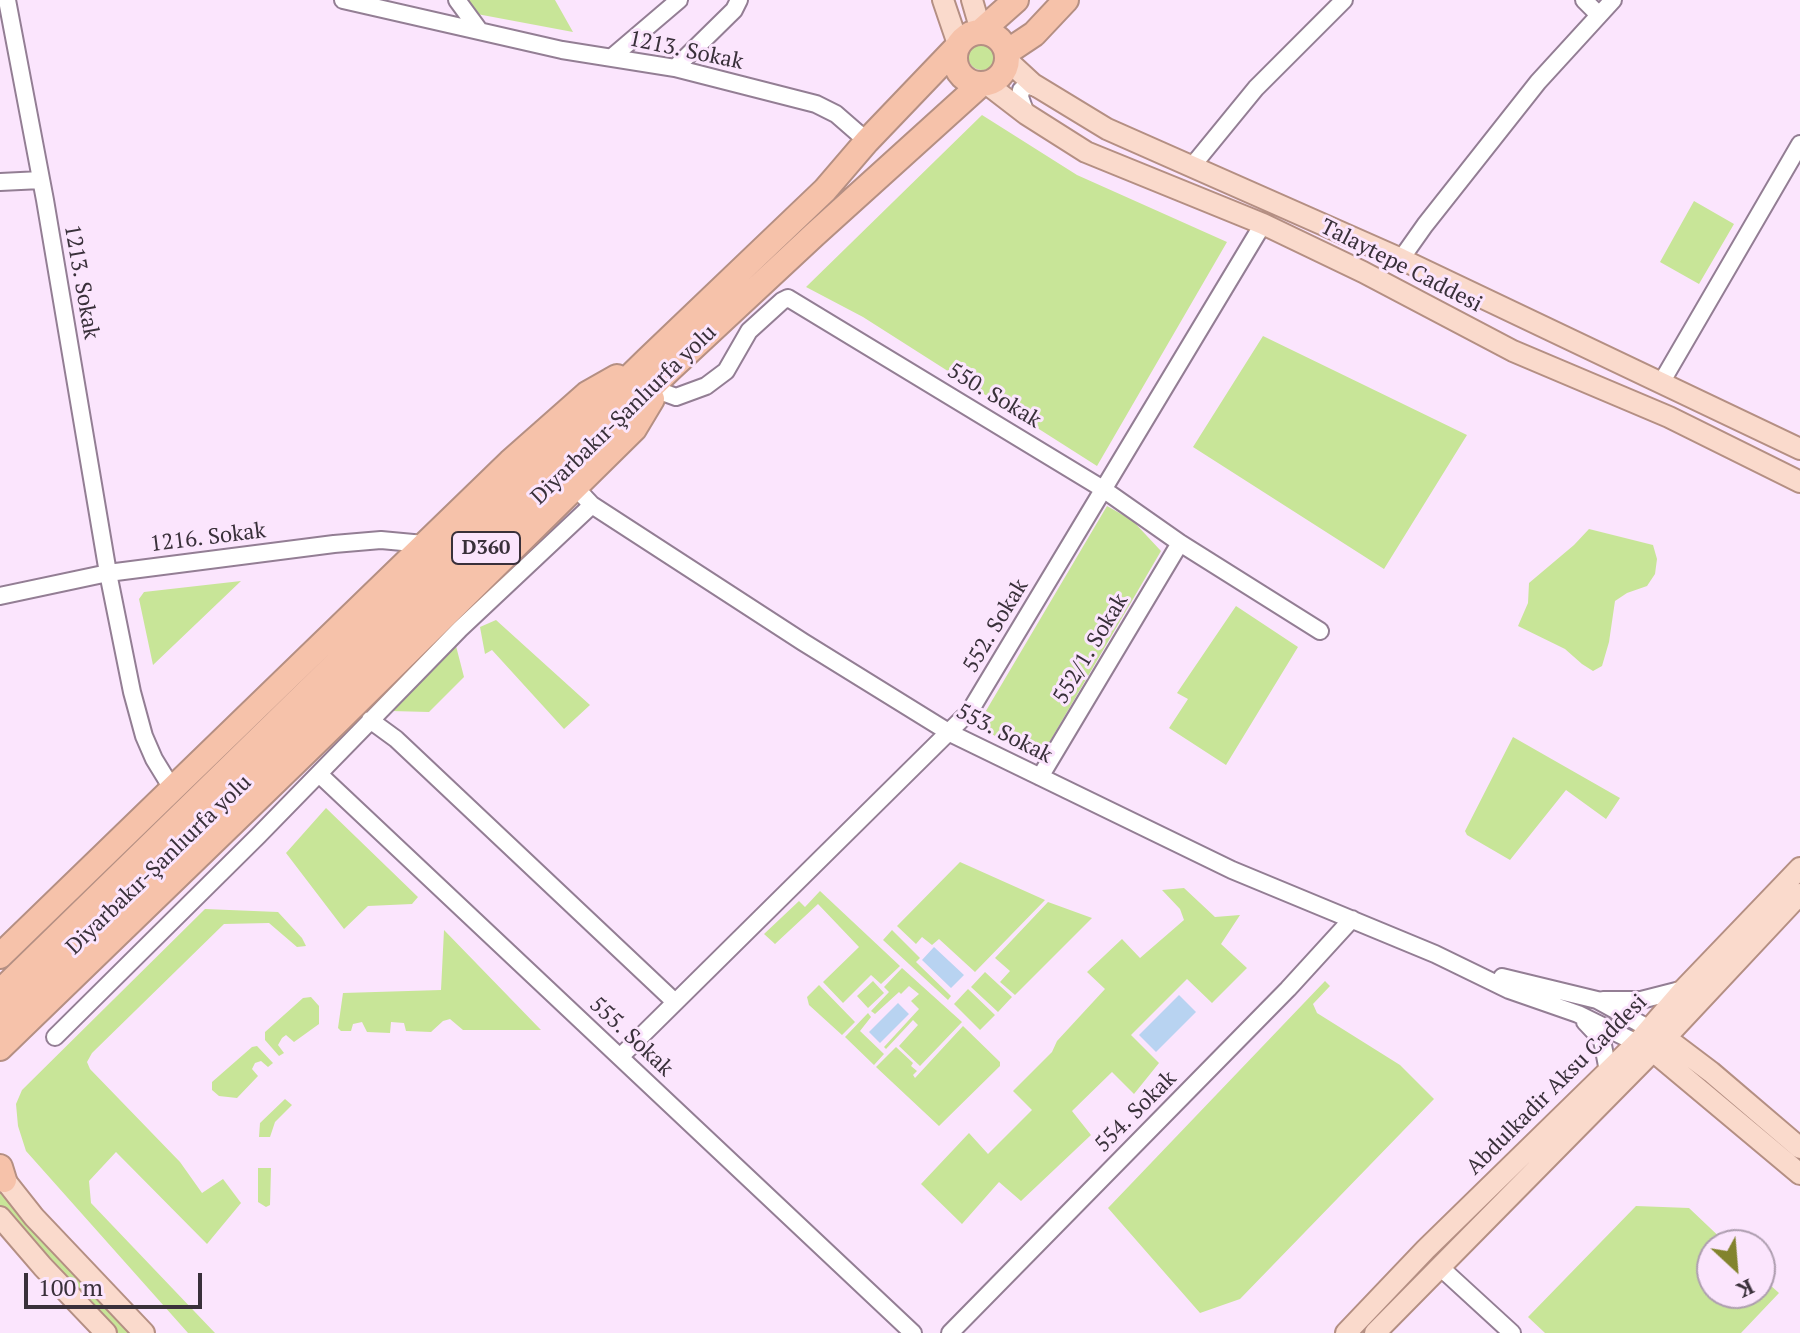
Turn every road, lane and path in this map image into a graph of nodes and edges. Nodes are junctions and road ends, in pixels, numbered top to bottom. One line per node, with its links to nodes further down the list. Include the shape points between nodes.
1 (7, 0): 27 (street, 1213. Sokak)
2 (343, 0): 13 (street, 1213. Sokak)
3 (457, 0): 15 (street)
4 (679, 0): 19 (street)
5 (739, 0): 20 (street)
6 (943, 0): 17 (main road)
7 (972, 0): 16 (main road)
8 (1016, 0): 16 (highway)
9 (1066, 0): 18 (highway)
10 (1344, 0): 26 (street, via 1256,88)
11 (1584, 0): 14 (street)
12 (1613, 0): 14 (street)
13 (389, 6): 15 (street, 1213. Sokak)
14 (1598, 14): 30 (street, via 1538,82)
15 (479, 30): 19 (street, 1213. Sokak)
16 (981, 31): 17 (highway); 18 (highway, via 998,38)
17 (958, 46): 21 (highway, via 959,73); 24 (highway, Diyarbakır-Şanlıurfa yolu / D360)
18 (1007, 56): 21 (highway, via 1001,75); 22 (main road)
19 (612, 57): 20 (street, 1213. Sokak)
20 (675, 68): 24 (street, 1213. Sokak, via 816,104)
21 (984, 84): 23 (main road, Talaytepe Caddesi); 32 (highway, Diyarbakır-Şanlıurfa yolu / D360, via 814,235)
22 (1041, 90): 23 (street, via 1028,85 1021,90); 26 (main road, via 1107,129)
23 (1026, 114): 29 (main road, Talaytepe Caddesi, via 1086,152)
24 (867, 141): 31 (highway, Diyarbakır-Şanlıurfa yolu / D360, via 825,190)
25 (1800, 144): 33 (street)
26 (1193, 165): 30 (main road)
27 (41, 180): 28 (street); 41 (street, 1213. Sokak)
28 (0, 182)
29 (1263, 224): 35 (main road, Talaytepe Caddesi, via 1513,351 1669,417); 37 (street, 552. Sokak)
30 (1401, 259): 33 (main road)
31 (647, 360): 40 (highway, via 587,394); 55 (highway, Diyarbakır-Şanlıurfa yolu / D360)
32 (663, 380): 36 (highway, via 634,429); 37 (street, 550. Sokak, via 676,397 706,386 726,371 749,331 788,298); 59 (highway, Diyarbakır-Şanlıurfa yolu / D360)
33 (1661, 383): 34 (main road)
34 (1800, 449)
35 (1800, 482)
36 (575, 487): 38 (street, 553. Sokak); 62 (highway)
37 (1103, 489): 39 (street, 550. Sokak); 45 (street, 552. Sokak, via 970,711)
38 (592, 505): 44 (street); 45 (street, 553. Sokak)
39 (1180, 543): 43 (street, 550. Sokak); 47 (street, 552/1. Sokak)
40 (424, 544): 41 (street, 1216. Sokak, via 334,544); 48 (highway)
41 (108, 573): 42 (street, 1216. Sokak); 48 (street, 1213. Sokak, via 144,736)
42 (0, 596)
43 (1320, 631)
44 (370, 720): 46 (street); 57 (street)
45 (950, 733): 47 (street, 553. Sokak); 57 (street, 552. Sokak)
46 (319, 774): 60 (street); 63 (street, 555. Sokak)
47 (1040, 777): 51 (street, 553. Sokak, via 1232,870)
48 (173, 790): 52 (highway)
49 (1800, 868): 54 (main road, Abdulkadir Aksu Caddesi)
50 (1800, 894): 61 (main road, Abdulkadir Aksu Caddesi)
51 (1352, 919): 53 (street, 553. Sokak); 73 (street, 554. Sokak)
52 (0, 956)
53 (1447, 960): 56 (street); 58 (street, via 1509,990)
54 (1684, 989): 56 (street, via 1635,1001); 61 (main road, Abdulkadir Aksu Caddesi)
55 (0, 992)
56 (1597, 1000): 61 (street)
57 (675, 1002): 63 (street, 552. Sokak)
58 (1578, 1014): 61 (street); 64 (street, via 1602,1040)
59 (0, 1021)
60 (55, 1037)
61 (1651, 1040): 64 (main road, Abdulkadir Aksu Caddesi); 65 (main road, via 1711,1072); 67 (main road); 69 (main road, Abdulkadir Aksu Caddesi)
62 (0, 1048)
63 (620, 1057): 72 (street, 555. Sokak)
64 (1608, 1071): 74 (main road, Abdulkadir Aksu Caddesi)
65 (1800, 1148)
66 (1, 1174): 71 (main road, via 34,1217)
67 (1800, 1174)
68 (0, 1217): 70 (main road)
69 (1440, 1267): 75 (main road, Abdulkadir Aksu Caddesi); 76 (street)
70 (106, 1333)
71 (144, 1333)
72 (913, 1333)
73 (950, 1333)
74 (1346, 1333)
75 (1375, 1333)
76 (1512, 1333)

